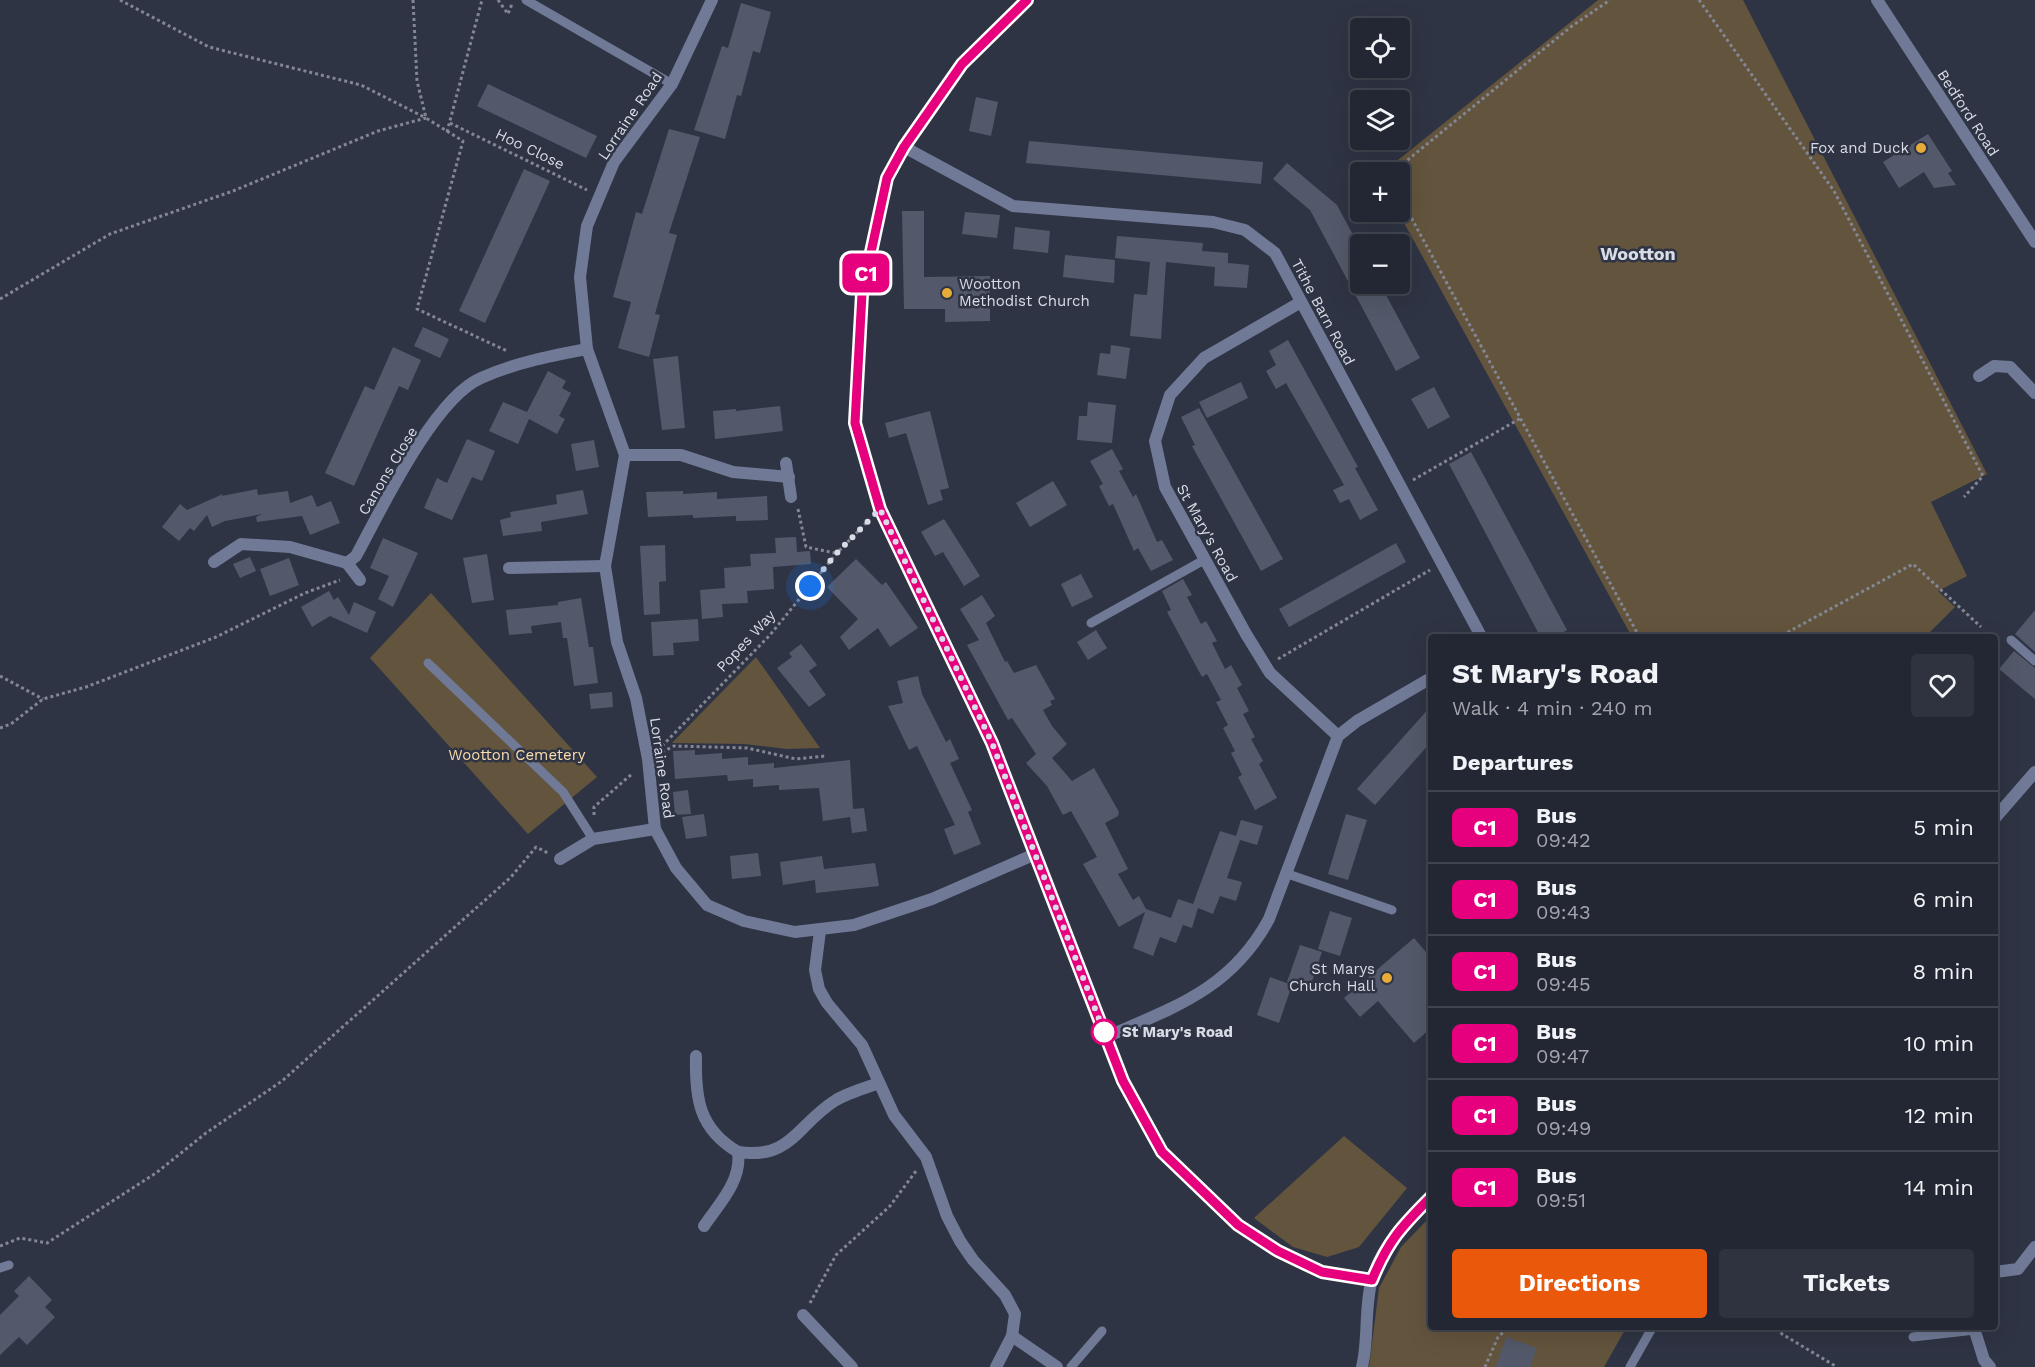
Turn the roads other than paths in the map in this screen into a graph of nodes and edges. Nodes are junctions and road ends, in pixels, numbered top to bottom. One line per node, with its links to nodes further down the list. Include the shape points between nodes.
1 (526, 0): 5 (lane)
2 (712, 0): 5 (street, Lorraine Road)
3 (1027, 0): 6 (street, via 962,64)
4 (1877, 0): 7 (street, Bedford Road)
5 (672, 84): 9 (street, Lorraine Road, via 614,162 587,226 580,277)
6 (904, 147): 8 (street, Tithe Barn Road, via 1013,206 1214,222 1245,230 1275,253); 33 (street, via 887,178 862,294 855,423 880,509 992,743)
7 (2035, 242)
8 (1301, 302): 16 (street, St Mary's Road, via 1204,358 1170,395 1155,441 1165,487); 23 (street, Tithe Barn Road)
9 (586, 348): 12 (street, Lorraine Road); 18 (street, Canons Close, via 478,378 446,405 356,556)
10 (1979, 376): 11 (street, via 1994,366 2010,367)
11 (2035, 393)
12 (625, 455): 14 (street, via 681,455 732,472); 19 (street, Lorraine Road)
13 (786, 463): 14 (street)
14 (789, 477): 15 (street)
15 (792, 497)
16 (1204, 560): 22 (lane); 28 (street, St Mary's Road, via 1266,666)
17 (214, 561): 18 (street, via 241,544 290,547)
18 (347, 563): 21 (street)
19 (604, 566): 20 (street); 31 (street, Lorraine Road, via 617,642 636,698 649,759)
20 (509, 568)
21 (357, 577)
22 (1091, 624)
23 (1480, 634)
24 (2011, 640): 25 (lane)
25 (2035, 661)
26 (428, 663): 32 (lane, via 563,792)
27 (1428, 680): 28 (street)
28 (1338, 736): 35 (street)
29 (2035, 772): 30 (street)
30 (1998, 815)
31 (655, 829): 32 (street); 37 (street, Lorraine Road, via 676,868 707,905 744,921 795,932)
32 (593, 838): 34 (street)
33 (1033, 855): 37 (street, Lorraine Road, via 932,899 854,925); 38 (street)
34 (560, 859)
35 (1286, 873): 36 (lane); 38 (street, via 1255,945 1234,969 1184,1003)
36 (1392, 910)
37 (820, 931): 40 (street, via 815,970 819,989 826,1004 862,1045)
38 (1106, 1037): 46 (street, via 1123,1081 1162,1152 1238,1225 1278,1251 1322,1272)
39 (696, 1056): 41 (street, via 695,1086 707,1126)
40 (879, 1083): 41 (street, via 835,1101 795,1138 774,1151); 52 (street, via 894,1114 926,1157 960,1241 1005,1294 1015,1314)
41 (738, 1152): 43 (street, via 740,1163 734,1181)
42 (1428, 1200): 46 (street, via 1384,1250)
43 (704, 1226)
44 (2035, 1247): 45 (street, via 2018,1269)
45 (1998, 1272)
46 (1372, 1280): 58 (street)
47 (803, 1315): 54 (street)
48 (1651, 1330): 59 (lane)
49 (1967, 1330): 53 (lane)
50 (1975, 1330): 60 (street)
51 (1102, 1331): 57 (lane)
52 (1012, 1336): 55 (street); 56 (street)
53 (1913, 1337)
54 (852, 1367)
55 (996, 1367)
56 (1058, 1367)
57 (1071, 1367)
58 (1362, 1367)
59 (1630, 1367)
60 (1990, 1367)

